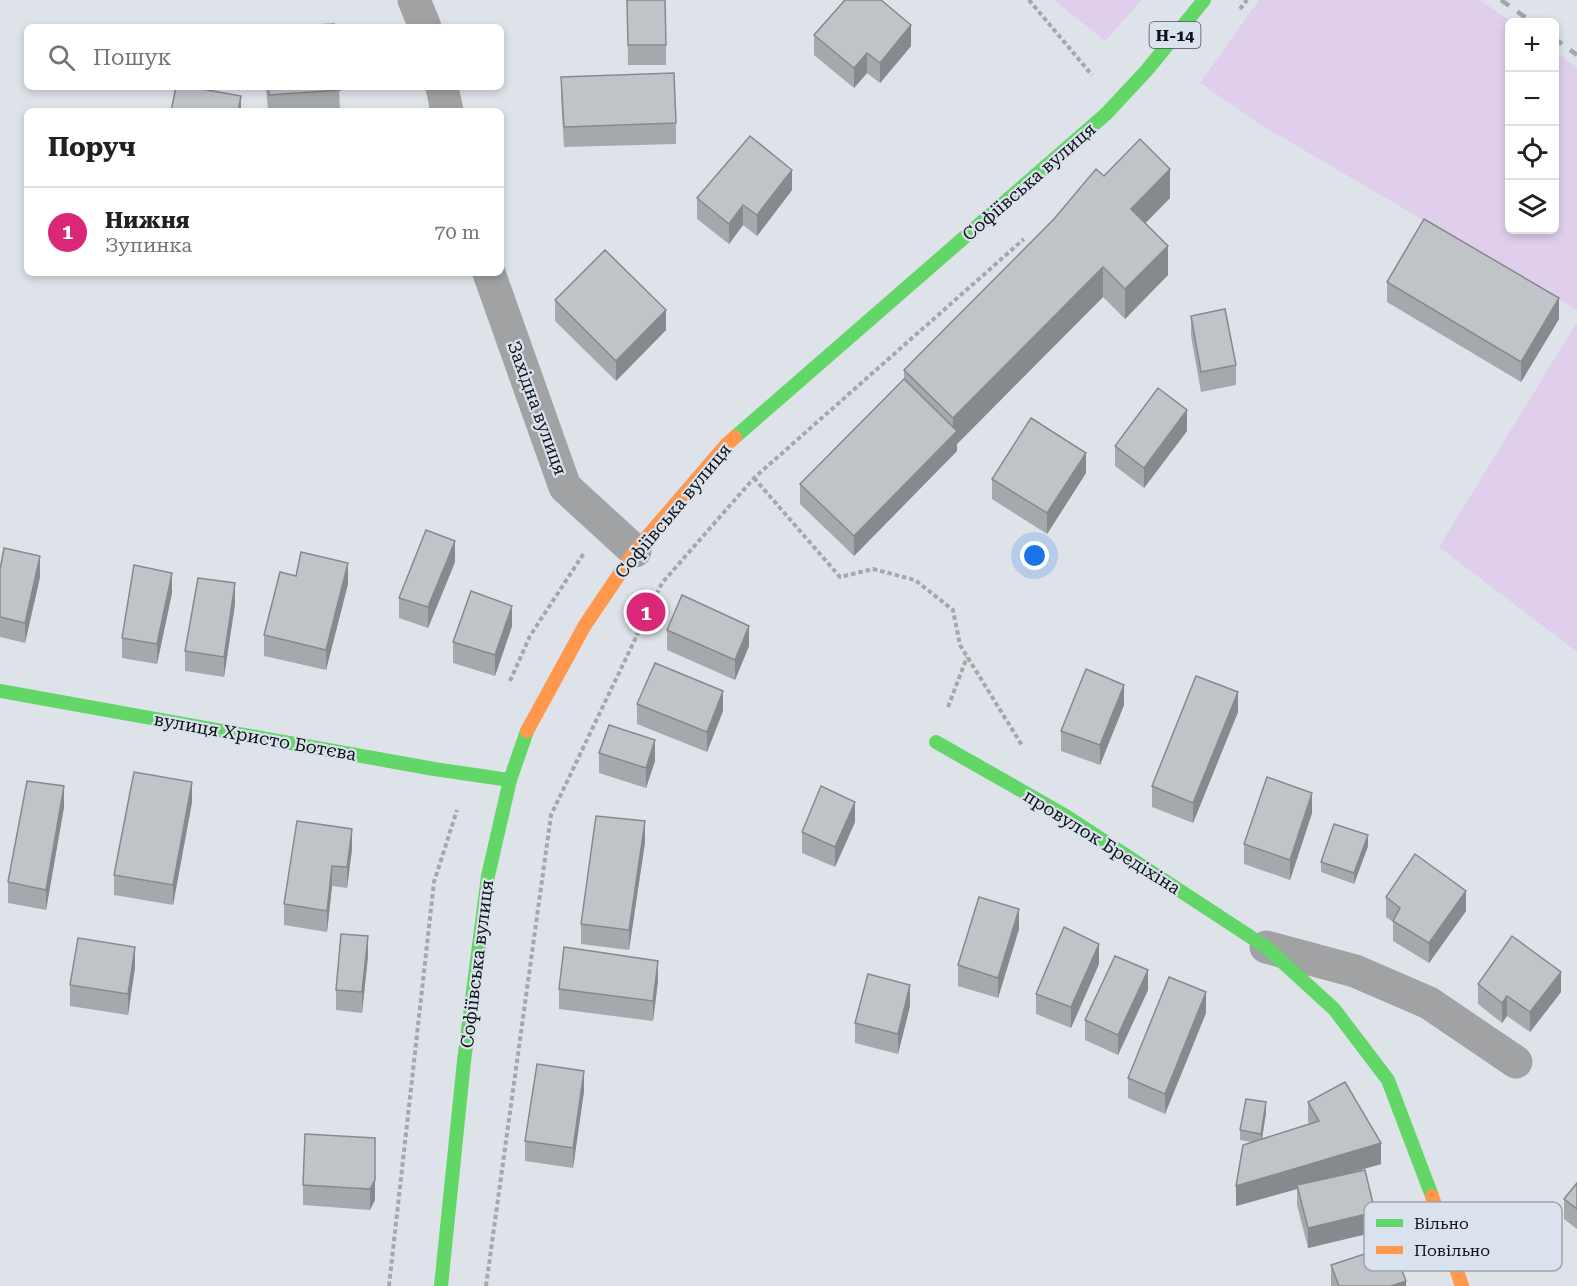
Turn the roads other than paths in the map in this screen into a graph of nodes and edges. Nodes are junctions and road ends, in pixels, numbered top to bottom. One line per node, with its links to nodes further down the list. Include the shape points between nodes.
1 (414, 0): 3 (street)
2 (1204, 0): 7 (main road, Софіївська вулиця / Н-14, via 1106,114 726,445)
3 (424, 24)
4 (443, 90): 5 (street)
5 (446, 108)
6 (490, 276): 7 (street, Західна вулиця, via 565,487)
7 (635, 551): 10 (main road, Софіївська вулиця / Н-14, via 585,625 529,727)
8 (0, 691): 10 (main road, вулиця Христо Ботєва)
9 (936, 742): 11 (main road, провулок Бредіхіна, via 1066,816)
10 (510, 780): 15 (main road, Софіївська вулиця / Н-14, via 488,876)
11 (1266, 947): 12 (street, провулок Бредіхіна, via 1355,971 1429,1003); 13 (main road, провулок Бредіхіна, via 1334,1009 1388,1080)
12 (1516, 1062)
13 (1434, 1202)
14 (1457, 1271): 16 (main road, провулок Бредіхіна)
15 (441, 1286)
16 (1462, 1286)

